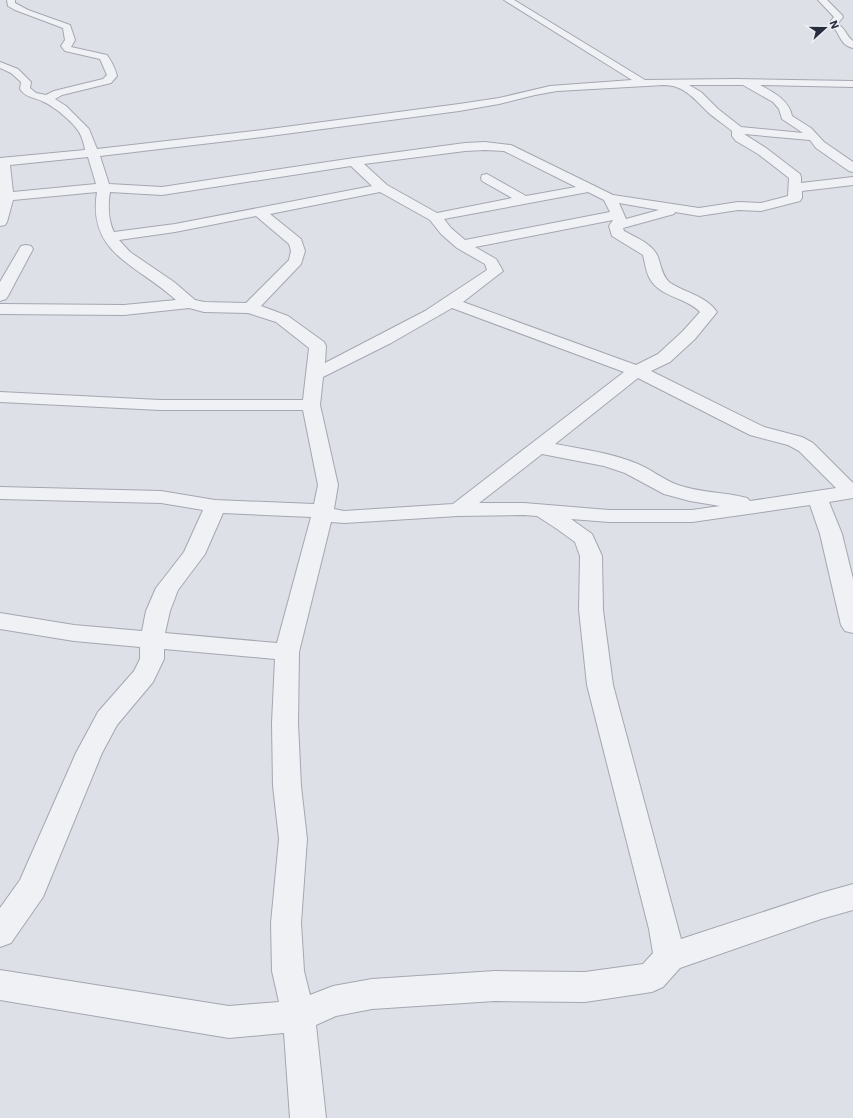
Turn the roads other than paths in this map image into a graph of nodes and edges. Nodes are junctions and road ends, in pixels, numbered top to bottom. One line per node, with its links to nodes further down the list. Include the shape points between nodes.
1 (508, 0): 6 (street)
2 (822, 0): 4 (street, via 839,17 834,22 835,26 842,30 842,36 846,41)
3 (16, 6): 10 (street, via 27,14 56,21 67,27 70,40 66,46 68,49 104,57 110,68 112,76 107,81 58,93)
4 (853, 45)
5 (0, 65): 10 (street, via 21,75 26,82 25,89 32,95)
6 (642, 82): 7 (street); 14 (street, via 557,88 498,101 438,110)
7 (676, 82): 8 (street); 11 (street, via 697,94)
8 (744, 82): 9 (street); 12 (street, via 774,99 784,108 786,117 807,130)
9 (850, 82)
10 (47, 99): 14 (street, via 62,108 85,131)
11 (738, 130): 12 (street); 13 (street, via 738,136)
12 (816, 141): 13 (street); 17 (street)
13 (754, 146): 23 (street, via 795,177)
14 (93, 154): 15 (street); 20 (street)
15 (2, 161): 24 (street)
16 (354, 162): 20 (street, via 162,191); 21 (street); 22 (street, via 465,147 507,148)
17 (853, 168)
18 (487, 178): 26 (street)
19 (853, 181): 23 (street)
20 (104, 187): 24 (street); 32 (street, via 104,226)
21 (382, 188): 28 (street); 29 (street)
22 (590, 188): 25 (street); 26 (street)
23 (795, 188): 27 (street, via 795,198 761,207 738,206 699,212)
24 (4, 197): 31 (street, via 6,212)
25 (610, 198): 27 (street); 30 (street)
26 (524, 200): 29 (street)
27 (676, 209): 30 (street)
28 (259, 212): 32 (street); 38 (street, via 296,242 298,251 296,261)
29 (435, 217): 33 (street)
30 (617, 221): 33 (street); 40 (street, via 617,234 649,253 660,282 698,301 709,312 664,358)
31 (0, 222)
32 (109, 237): 36 (street, via 125,255 170,285)
33 (462, 245): 37 (street, via 491,262 495,271)
34 (26, 249): 35 (street)
35 (0, 296)
36 (189, 303): 38 (street, via 204,307); 39 (street, via 124,310)
37 (452, 303): 40 (street); 41 (street, via 407,329)
38 (250, 308): 41 (street, via 282,320 318,346)
39 (0, 309)
40 (637, 371): 44 (street); 45 (street, via 757,431 795,441 806,447)
41 (315, 374): 43 (street)
42 (0, 397): 43 (street, via 160,405)
43 (311, 405): 53 (street, via 328,485)
44 (540, 448): 47 (street, via 620,464 663,487); 51 (street)
45 (852, 492): 48 (street)
46 (0, 493): 50 (street, via 161,497)
47 (686, 493): 49 (street); 55 (street, via 697,502)
48 (817, 497): 49 (street); 58 (street, via 831,534)
49 (761, 505): 55 (street)
50 (215, 506): 53 (street); 59 (street, via 194,554 167,588 158,611)
51 (458, 510): 52 (street); 53 (street, via 344,517 328,515)
52 (541, 510): 54 (street); 56 (street)
53 (323, 511): 60 (street)
54 (589, 514): 55 (street); 56 (street)
55 (705, 514)
56 (584, 539): 63 (street, via 591,556 591,610 600,685 664,929)
57 (0, 621): 59 (street, via 74,633)
58 (853, 625)
59 (152, 639): 60 (street); 62 (street, via 152,659 144,676 107,719 89,753 32,888)
60 (287, 652): 65 (street, via 287,786 293,839 286,923 288,971)
61 (853, 897): 63 (street)
62 (0, 933)
63 (669, 957): 65 (street, via 652,977 585,987 496,986 372,994 333,1001)
64 (0, 985): 65 (street, via 229,1022)
65 (299, 1016): 66 (street)
66 (308, 1118)

